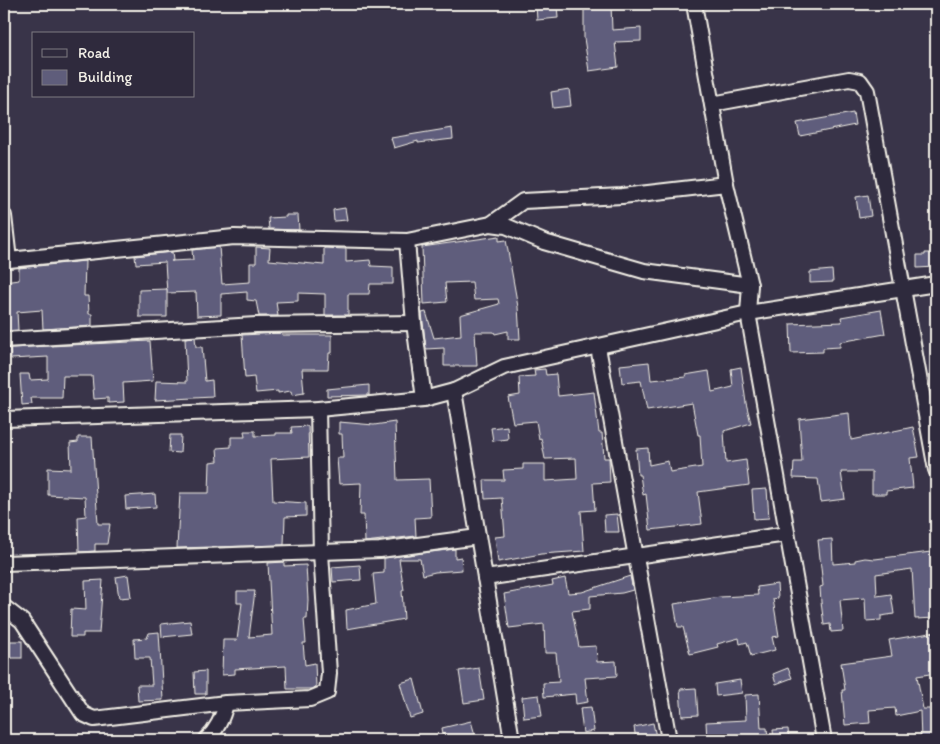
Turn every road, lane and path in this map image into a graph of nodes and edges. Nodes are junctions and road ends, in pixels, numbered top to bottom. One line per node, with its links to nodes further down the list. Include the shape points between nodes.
1 (694, 4): 2 (street)
2 (712, 104): 3 (street); 10 (street, via 849,79 860,82 867,91)
3 (726, 184): 5 (street, via 622,196 523,201); 9 (street)
4 (4, 216): 7 (street)
5 (491, 224): 6 (street); 9 (street, via 644,271)
6 (407, 241): 7 (street, via 234,237); 12 (street)
7 (6, 260)
8 (936, 284): 10 (street)
9 (750, 285): 11 (street)
10 (903, 290): 11 (street); 19 (street)
11 (748, 313): 14 (street); 20 (street)
12 (414, 323): 13 (street, via 256,326); 16 (street)
13 (4, 340)
14 (598, 347): 15 (street, via 504,367); 23 (street)
15 (454, 391): 16 (street); 21 (street)
16 (424, 399): 17 (street)
17 (318, 409): 18 (street); 22 (street)
18 (4, 419)
19 (936, 470)
20 (787, 534): 23 (street); 31 (street)
21 (478, 537): 22 (street, via 380,550); 25 (street)
22 (321, 553): 24 (street); 27 (street, via 329,673 326,692 310,699)
23 (635, 555): 25 (street); 30 (street)
24 (4, 563)
25 (485, 578): 29 (street)
26 (4, 607): 27 (street, via 22,621 83,714 94,719)
27 (226, 702): 28 (street, via 223,715)
28 (206, 740)
29 (512, 740)
30 (669, 740)
31 (824, 740)

